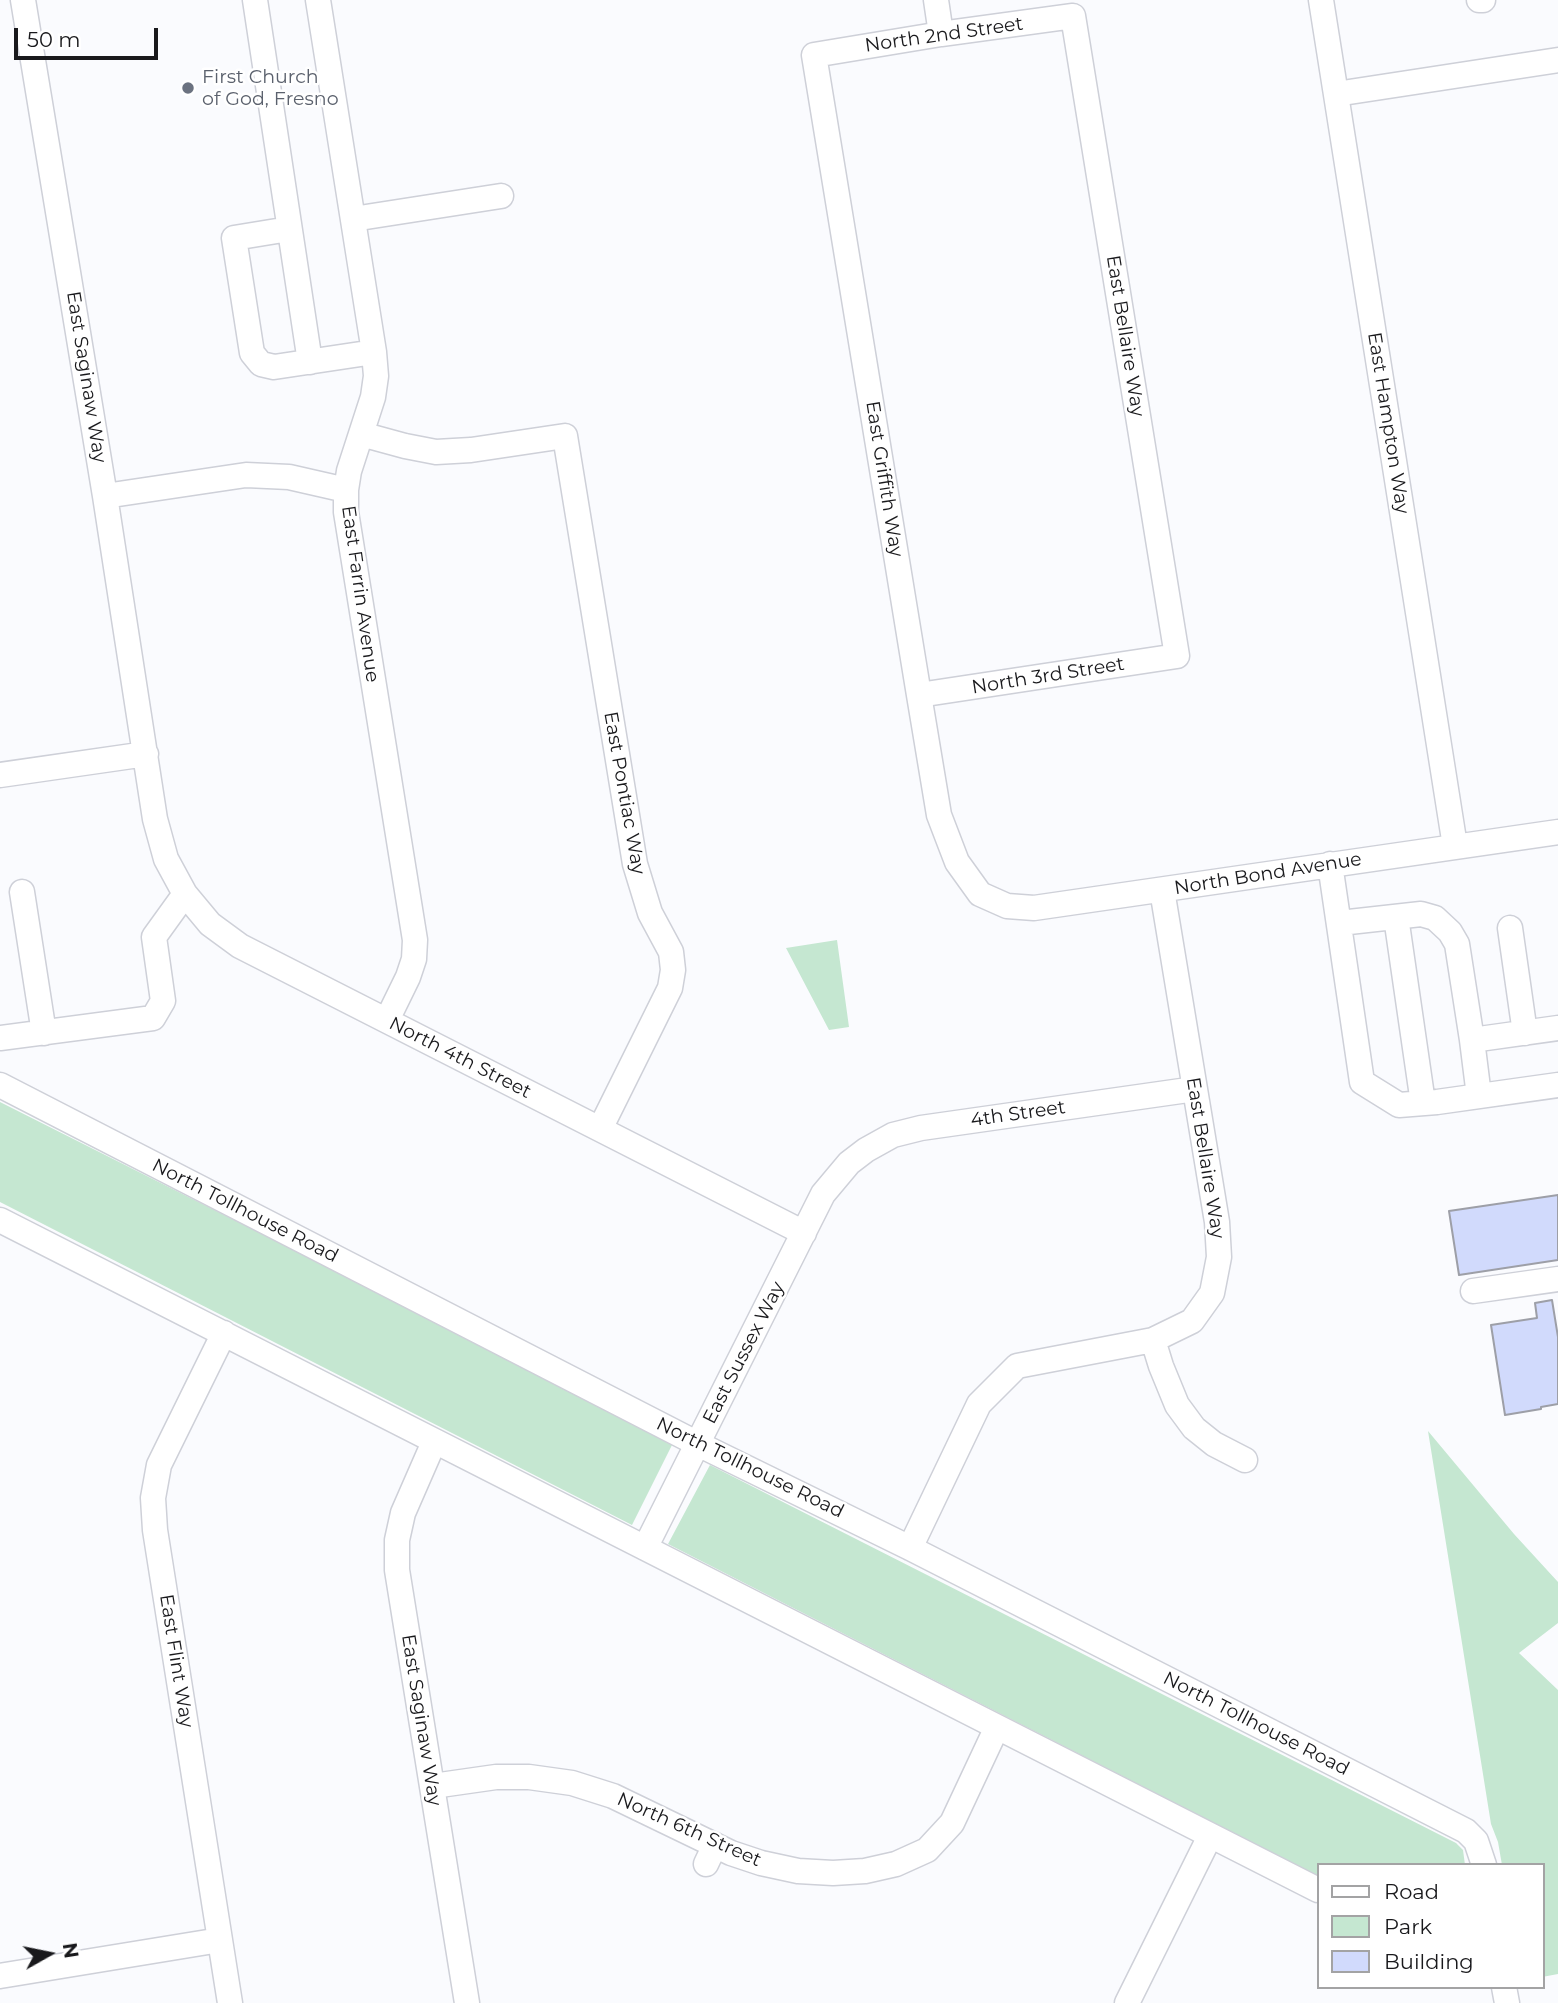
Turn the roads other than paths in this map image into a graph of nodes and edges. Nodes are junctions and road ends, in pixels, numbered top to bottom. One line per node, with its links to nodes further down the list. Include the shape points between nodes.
1 (23, 0): 18 (street, East Saginaw Way)
2 (255, 0): 13 (street)
3 (318, 0): 12 (street, East Farrin Avenue)
4 (936, 0): 7 (street)
5 (1321, 0): 10 (street, East Hampton Way)
6 (1073, 16): 7 (street, North 2nd Street); 19 (street, East Bellaire Way)
7 (941, 34): 8 (street, North 2nd Street)
8 (814, 55): 20 (street, East Griffith Way)
9 (1558, 60): 10 (street)
10 (1336, 94): 24 (street, East Hampton Way)
11 (501, 197): 12 (street)
12 (353, 219): 14 (street, East Farrin Avenue)
13 (289, 229): 15 (street); 15 (street, via 234,238 253,353 261,364 274,367)
14 (374, 352): 15 (street); 16 (street, East Farrin Avenue, via 373,397)
15 (310, 362)
16 (361, 434): 17 (street, East Farrin Avenue); 44 (street, East Pontiac Way, via 436,452 565,436 635,864 650,913 671,952 673,970 670,988)
17 (346, 489): 18 (street, via 289,477 246,475); 33 (street, East Farrin Avenue, via 415,940 411,968)
18 (105, 496): 21 (street, East Saginaw Way)
19 (1177, 656): 20 (street, North 3rd Street)
20 (919, 695): 29 (street, East Griffith Way, via 939,815 957,862)
21 (146, 754): 22 (street); 28 (street, North 4th Street, via 155,819 166,859)
22 (0, 775)
23 (1558, 832): 24 (street, North Bond Avenue)
24 (1455, 846): 25 (street, North Bond Avenue)
25 (1330, 864): 26 (street, North Bond Avenue); 31 (street)
26 (1162, 890): 29 (street, North Bond Avenue, via 1034,908 1007,906); 41 (street, East Bellaire Way)
27 (22, 892): 35 (street)
28 (184, 894): 33 (street, North 4th Street, via 210,924 240,946); 35 (street, via 154,937 163,1001 153,1018)
29 (980, 894)
30 (1396, 917): 31 (street); 38 (street, via 1421,914 1435,918 1450,932 1457,944); 43 (street)
31 (1340, 923): 43 (street, via 1362,1082 1399,1105)
32 (1510, 929): 36 (street)
33 (387, 1020): 44 (street, North 4th Street)
34 (1558, 1028): 36 (street)
35 (44, 1033): 37 (street)
36 (1525, 1033): 38 (street)
37 (0, 1038)
38 (1472, 1040): 42 (street)
39 (0, 1085): 52 (street, North Tollhouse Road)
40 (1558, 1085): 42 (street)
41 (1195, 1089): 46 (street, 4th Street, via 893,1135 849,1163 823,1194); 50 (street, East Bellaire Way, via 1219,1257 1212,1293 1192,1321)
42 (1479, 1096): 43 (street)
43 (1423, 1103)
44 (600, 1129): 46 (street, North 4th Street)
45 (1, 1224): 49 (street)
46 (804, 1233): 52 (street, East Sussex Way)
47 (1558, 1279): 48 (street)
48 (1473, 1291)
49 (224, 1333): 51 (street); 61 (street, East Flint Way, via 159,1465 153,1498)
50 (1153, 1340): 53 (street, via 1177,1405 1194,1428); 55 (street, East Bellaire Way, via 1017,1366 979,1404)
51 (434, 1442): 54 (street); 57 (street, East Saginaw Way, via 402,1513 397,1540 397,1570)
52 (698, 1444): 54 (street, East Sussex Way); 55 (street, North Tollhouse Road)
53 (1245, 1460)
54 (645, 1548): 56 (street)
55 (910, 1548): 59 (street, North Tollhouse Road, via 1466,1831 1476,1841)
56 (998, 1727): 57 (street, North 6th Street, via 951,1824 927,1850 865,1871 798,1871 710,1855 613,1796 572,1783 496,1777); 58 (street)
57 (433, 1786): 64 (street, East Saginaw Way)
58 (1210, 1836): 60 (street); 65 (street)
59 (1483, 1863)
60 (1316, 1889)
61 (220, 1940): 62 (street); 63 (street, East Flint Way)
62 (0, 1976)
63 (230, 2003)
64 (467, 2003)
65 (1128, 2003)

